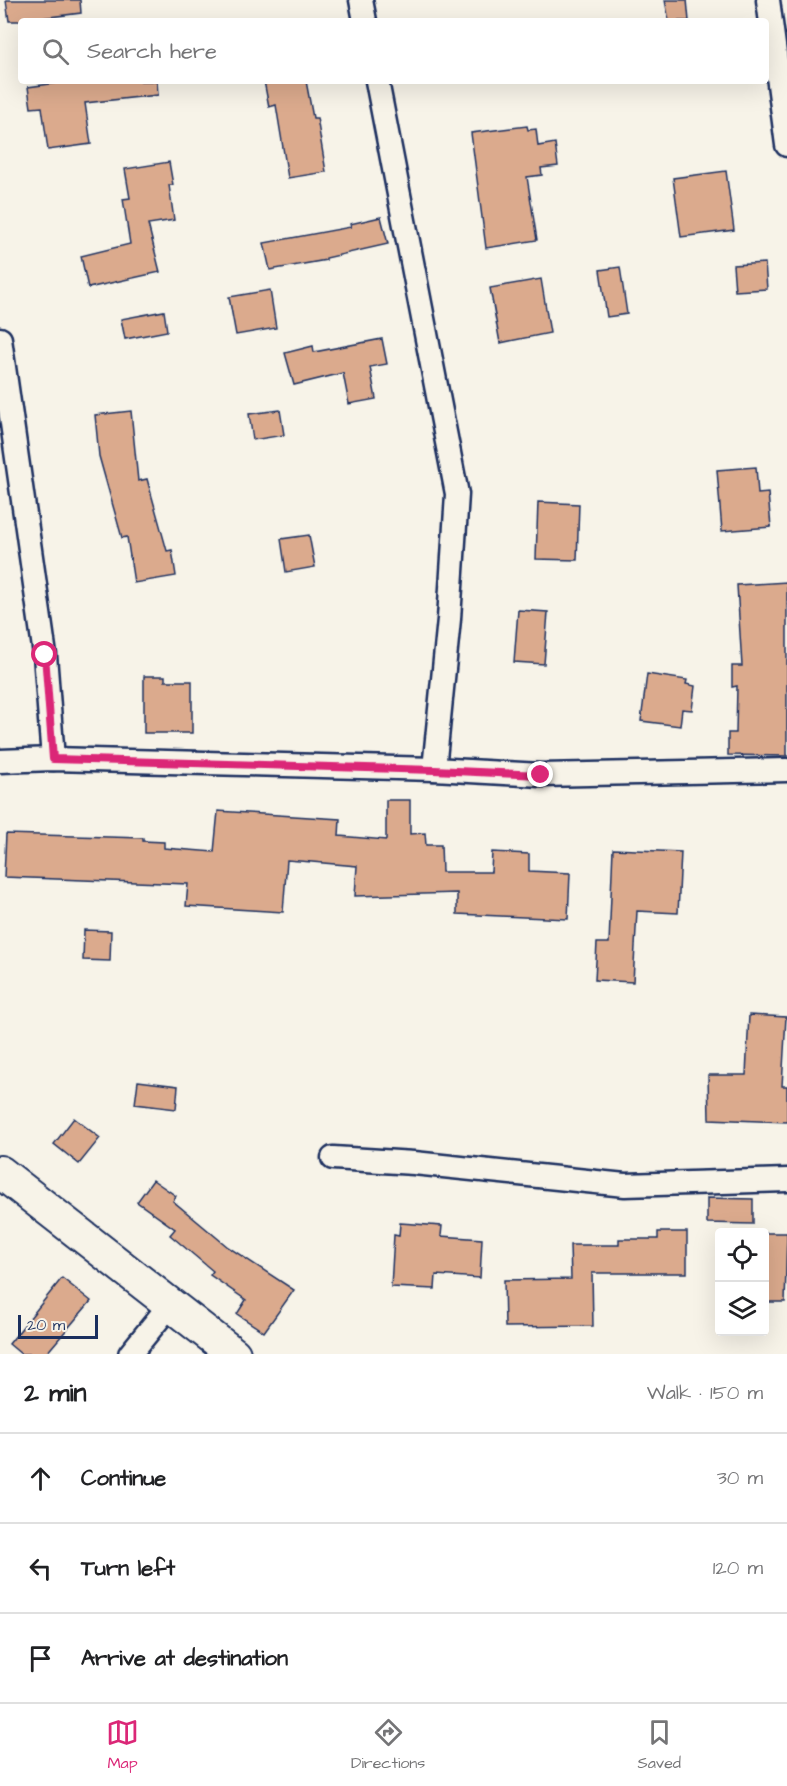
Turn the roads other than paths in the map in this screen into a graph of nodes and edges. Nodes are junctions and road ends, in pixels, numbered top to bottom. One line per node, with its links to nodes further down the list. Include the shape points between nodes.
1 (361, 0): 3 (street)
2 (768, 0): 4 (street)
3 (364, 18)
4 (779, 28): 6 (street)
5 (378, 84): 10 (street, via 457,494)
6 (787, 145)
7 (1, 349): 8 (street, via 45,655)
8 (53, 759): 9 (street); 10 (street)
9 (0, 761)
10 (434, 770): 11 (street, via 541,775)
11 (787, 770)
12 (333, 1158): 14 (street, via 625,1185)
13 (0, 1172): 15 (main road)
14 (787, 1180)
15 (169, 1306): 16 (street); 17 (main road)
16 (130, 1354)
17 (234, 1354)

